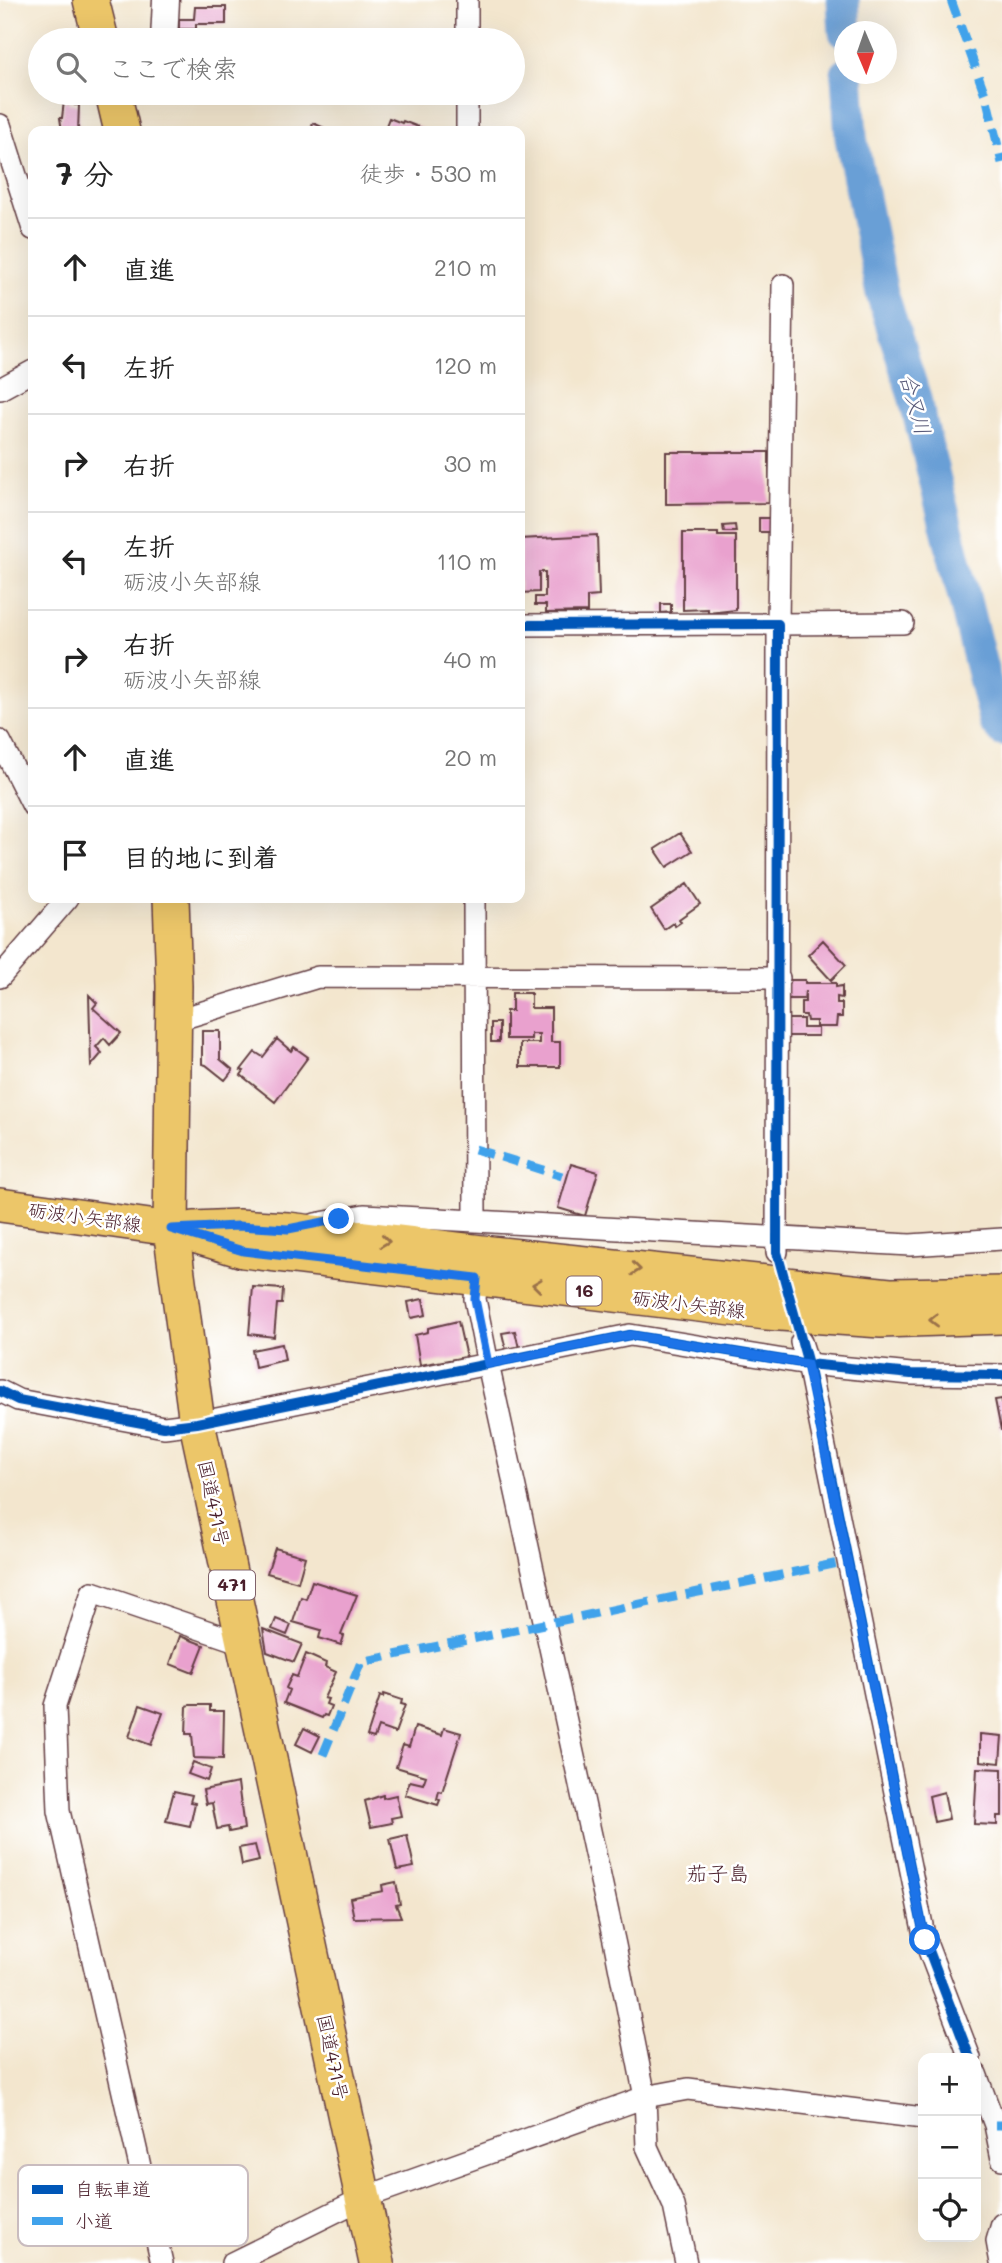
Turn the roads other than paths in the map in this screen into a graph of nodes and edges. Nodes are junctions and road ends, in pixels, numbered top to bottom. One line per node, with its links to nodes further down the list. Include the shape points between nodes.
1 (91, 0): 4 (highway)
2 (166, 0): 5 (street)
3 (467, 0): 6 (street)
4 (98, 28)
5 (165, 28)
6 (467, 28)
7 (116, 105): 10 (highway)
8 (467, 105): 11 (street)
9 (0, 125): 12 (street)
10 (121, 126)
11 (467, 126)
12 (28, 213)
13 (783, 285): 17 (street)
14 (28, 374): 15 (street)
15 (0, 390)
16 (903, 623): 17 (street)
17 (778, 624): 18 (street); 26 (street)
18 (525, 625)
19 (0, 741): 20 (street)
20 (28, 796)
21 (64, 903): 24 (street)
22 (172, 903): 27 (highway, 国道471号 / 471)
23 (474, 903): 25 (street)
24 (0, 977)
25 (475, 977): 26 (street); 27 (street, via 318,976); 29 (street)
26 (779, 978): 33 (street)
27 (174, 1021): 30 (highway, 国道471号 / 471)
28 (0, 1205): 30 (main road, 砺波小矢部線 / 16)
29 (475, 1221): 31 (street, via 364,1215); 33 (street)
30 (171, 1229): 31 (main road, 砺波小矢部線 / 16); 34 (main road, 砺波小矢部線 / 16, via 243,1251); 42 (highway, 国道471号 / 471)
31 (288, 1229): 35 (main road, 砺波小矢部線 / 16, one-way to 35, via 877,1294)
32 (1002, 1239): 33 (street, via 910,1245)
33 (777, 1245)
34 (477, 1278): 36 (main road, 砺波小矢部線 / 16, one-way to 34, via 881,1321 766,1313); 38 (street, via 475,1299)
35 (1002, 1293)
36 (1002, 1317)
37 (801, 1342): 39 (street)
38 (488, 1364): 39 (street, via 630,1335); 42 (street); 45 (street)
39 (807, 1364): 40 (street, via 911,1374); 44 (street, via 925,1940)
40 (1002, 1375)
41 (0, 1391): 42 (street, via 18,1399 164,1427)
42 (197, 1423): 43 (highway, 国道471号 / 471)
43 (245, 1644): 50 (street, via 92,1592 55,1706 60,1811); 51 (highway, 国道471号 / 471)
44 (968, 2053)
45 (645, 2097): 47 (street, via 688,2089); 51 (street); 55 (street, via 647,2147 674,2206)
46 (981, 2102): 48 (street)
47 (918, 2117)
48 (985, 2124): 49 (street)
49 (1002, 2159)
50 (140, 2165)
51 (363, 2198): 53 (street); 54 (highway, 国道471号 / 471)
52 (1002, 2224): 56 (street, via 997,2241)
53 (232, 2263)
54 (377, 2263)
55 (686, 2263)
56 (1001, 2263)

